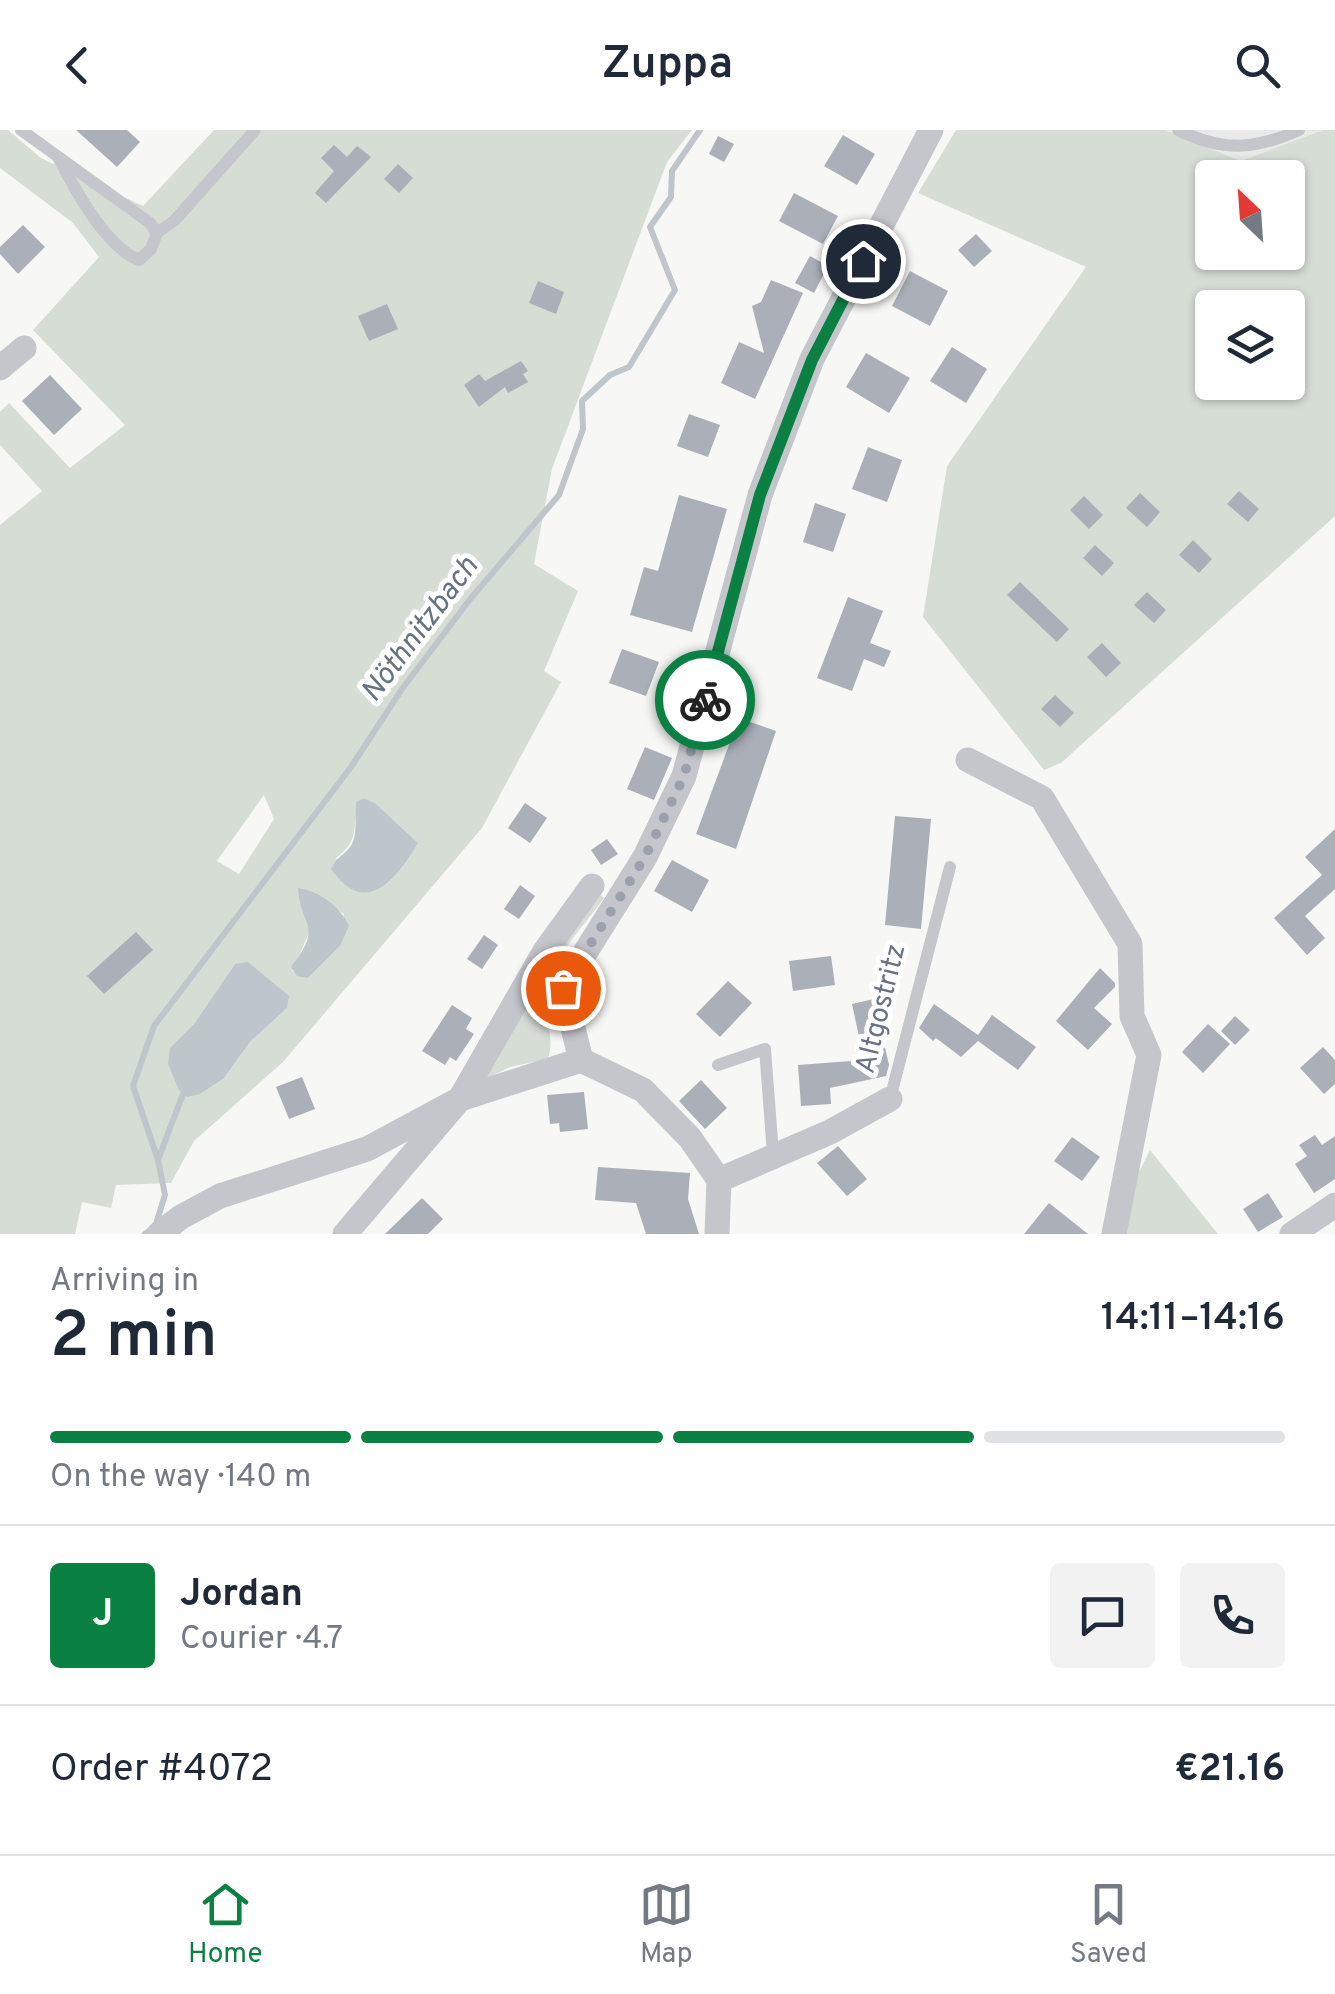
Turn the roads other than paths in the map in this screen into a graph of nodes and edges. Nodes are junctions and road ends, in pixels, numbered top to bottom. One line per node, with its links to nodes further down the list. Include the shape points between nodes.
1 (20, 130): 6 (lane)
2 (255, 130): 7 (lane)
3 (931, 130): 13 (street, via 812,360 760,495 684,776 645,857 563,988)
4 (1178, 130): 5 (lane, via 1238,148)
5 (1299, 130)
6 (59, 159): 7 (lane); 7 (lane, via 126,255 139,260)
7 (157, 233)
8 (24, 348): 9 (street)
9 (0, 368)
10 (968, 760): 23 (street, via 1042,798 1130,944 1132,1016 1149,1055)
11 (950, 866): 16 (lane, Altgostritz)
12 (592, 886): 15 (street)
13 (581, 1060): 15 (street); 18 (street, via 643,1090)
14 (718, 1065): 17 (lane, via 765,1049)
15 (460, 1099): 20 (street, via 367,1149 220,1196); 21 (street)
16 (890, 1099): 17 (street, Altgostritz)
17 (773, 1154): 18 (street, Altgostritz)
18 (719, 1180): 22 (street)
19 (1335, 1205): 24 (street)
20 (159, 1234)
21 (345, 1234)
22 (717, 1234)
23 (1114, 1234)
24 (1292, 1234)

